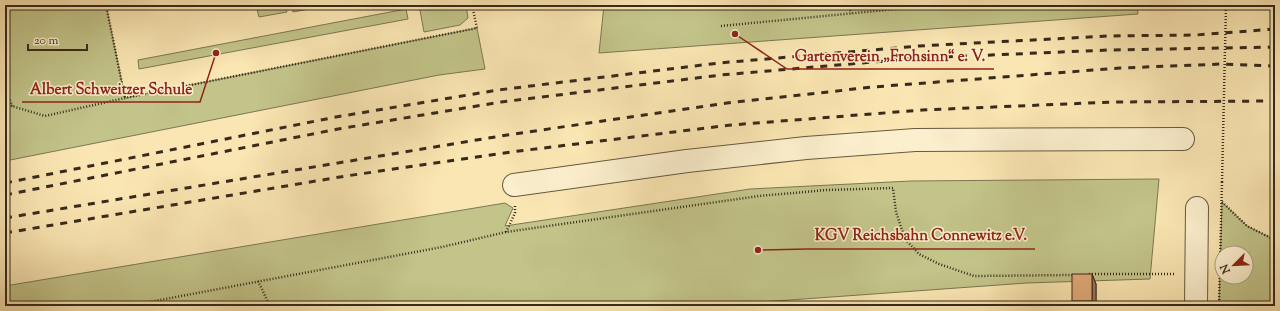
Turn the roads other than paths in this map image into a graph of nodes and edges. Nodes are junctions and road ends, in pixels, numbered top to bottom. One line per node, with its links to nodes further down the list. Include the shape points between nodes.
1 (1183, 139): 2 (lane, via 908,141 806,148 695,160)
2 (514, 186)
3 (1197, 208): 4 (lane)
4 (1196, 306)

